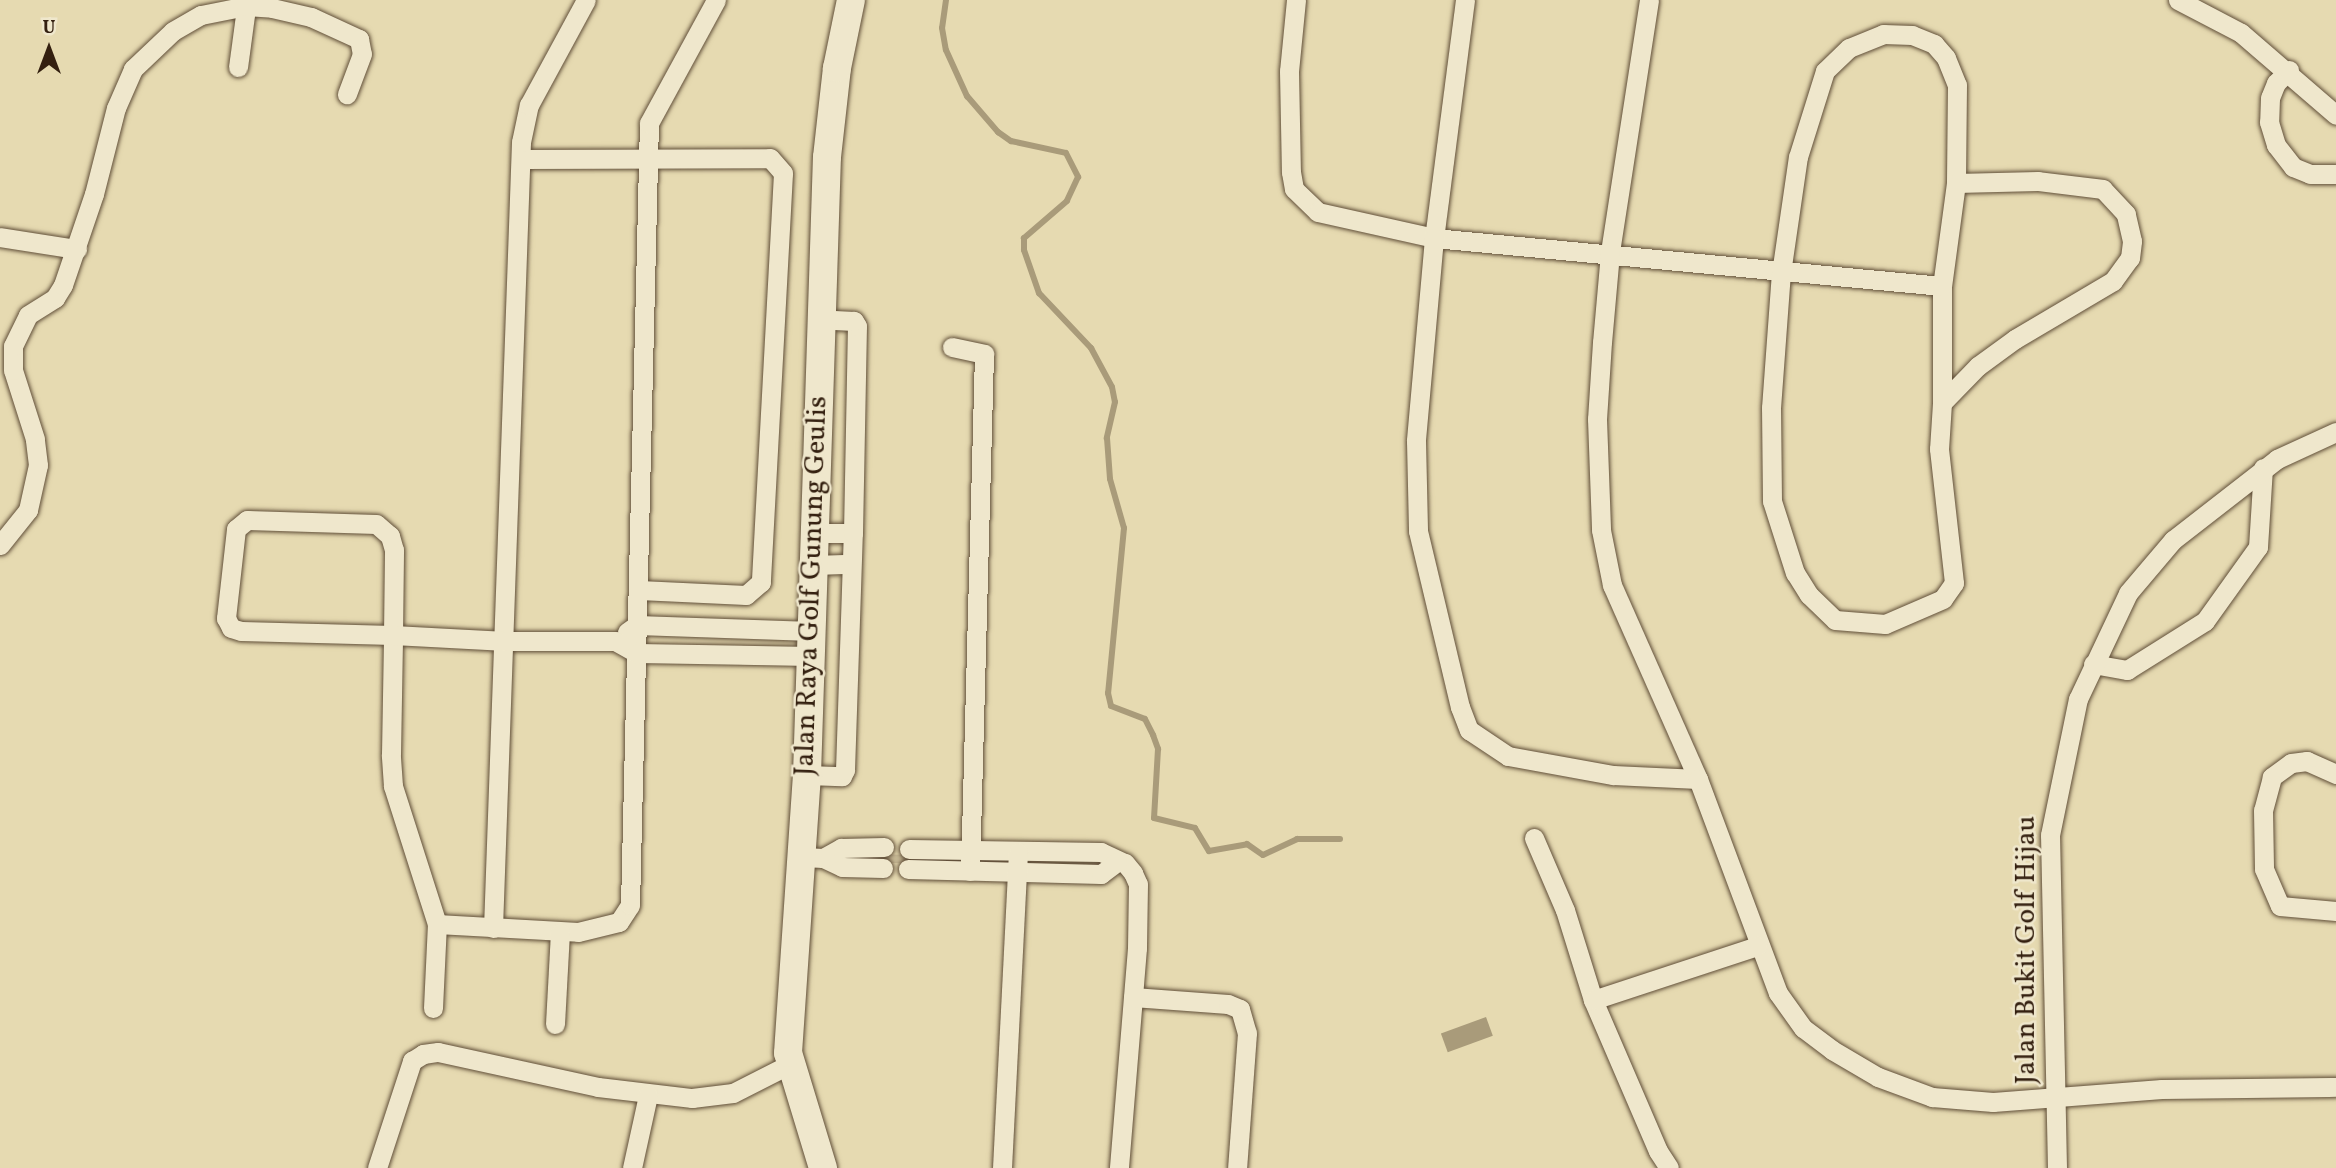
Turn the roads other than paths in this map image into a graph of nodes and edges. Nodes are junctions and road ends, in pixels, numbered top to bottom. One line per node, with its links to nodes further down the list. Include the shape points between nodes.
1 (586, 0): 13 (street, via 529,105)
2 (716, 0): 14 (street, via 651,112)
3 (851, 0): 23 (main road, Jalan Raya Golf Gunung Geulis, via 837,68 827,157)
4 (1296, 0): 18 (street, via 1288,124 1294,189 1318,212)
5 (1465, 0): 18 (street)
6 (1649, 0): 20 (street)
7 (2178, 0): 10 (street, via 2230,26)
8 (246, 3): 9 (street); 11 (street, via 311,17 359,39 362,54); 19 (street, via 187,22 134,69 113,117)
9 (238, 66)
10 (2289, 70): 12 (street); 15 (street, via 2270,98 2269,122 2276,145 2293,167 2310,174)
11 (347, 94)
12 (2336, 115)
13 (522, 159): 14 (street); 36 (street)
14 (647, 159): 33 (street); 33 (street, via 770,158 783,173 761,582 746,595)
15 (2336, 174)
16 (1956, 183): 21 (street, via 1957,85 1946,58 1934,44 1912,35 1883,34 1849,48 1825,71 1811,106 1798,157); 22 (street); 25 (street, via 2038,181 2103,189 2126,214 2132,241 2127,265 2113,281 2015,339 1978,366)
17 (0, 237): 19 (street)
18 (1434, 237): 20 (street); 43 (street, via 1416,441 1418,531 1469,730 1508,756 1613,775)
19 (77, 249): 30 (street, via 55,298 28,315 13,346 13,370 35,439 38,465 29,510)
20 (1610, 253): 21 (street); 43 (street, via 1597,419 1601,530 1612,585)
21 (1781, 273): 22 (street); 25 (street, via 1771,408 1772,501 1795,573 1809,595 1835,620 1885,624 1933,605 1954,583 1939,449)
22 (1942, 286): 25 (street)
23 (819, 319): 28 (main road, Jalan Raya Golf Gunung Geulis); 29 (street, via 854,321 857,326)
24 (952, 347): 47 (street, via 984,354)
25 (1942, 403)
26 (2336, 432): 27 (street, Jalan Bukit Golf Hijau)
27 (2263, 468): 40 (street, Jalan Bukit Golf Hijau, via 2173,540 2128,593); 40 (street, via 2258,547 2205,621 2127,670)
28 (815, 533): 29 (street); 32 (main road, Jalan Raya Golf Gunung Geulis)
29 (853, 533): 31 (street)
30 (0, 545)
31 (851, 564): 32 (street); 42 (street, via 845,770 842,776)
32 (814, 565): 38 (main road, Jalan Raya Golf Gunung Geulis)
33 (639, 590): 34 (street)
34 (637, 625): 37 (street); 38 (street); 39 (street)
35 (393, 635): 35 (street, via 394,550 385,529 376,524 247,520 236,529 226,618 231,628); 36 (street); 56 (street, via 393,786)
36 (506, 641): 37 (street); 57 (street)
37 (615, 641): 39 (street)
38 (812, 643): 39 (street); 42 (main road, Jalan Raya Golf Gunung Geulis)
39 (637, 653): 58 (street, via 630,905 619,922 603,929)
40 (2093, 664): 67 (street, Jalan Bukit Golf Hijau, via 2078,699 2050,835)
41 (2336, 774): 55 (street, via 2307,761 2291,763 2272,778 2263,810 2264,869 2280,906)
42 (807, 775): 49 (main road, Jalan Raya Golf Gunung Geulis)
43 (1698, 779): 59 (street)
44 (1534, 838): 61 (street, via 1565,910)
45 (884, 847): 49 (street, via 841,848)
46 (909, 849): 47 (street)
47 (970, 849): 48 (street); 53 (street)
48 (1018, 852): 50 (street, via 1101,852); 54 (street)
49 (813, 857): 51 (street, via 842,867); 64 (main road, Jalan Raya Golf Gunung Geulis)
50 (1117, 862): 54 (street, via 1101,874); 60 (street, via 1125,863 1138,884)
51 (883, 868)
52 (908, 869): 53 (street)
53 (970, 871): 54 (street)
54 (1017, 873): 71 (street)
55 (2336, 911)
56 (437, 925): 57 (street); 62 (street)
57 (493, 928): 58 (street)
58 (560, 933): 63 (street)
59 (1758, 946): 61 (street); 67 (street, via 1778,993 1803,1028 1878,1077 1932,1097 1993,1102)
60 (1133, 997): 72 (street); 73 (street, via 1228,1004 1240,1009 1247,1033)
61 (1593, 1000): 74 (street, via 1658,1151)
62 (433, 1008)
63 (555, 1024)
64 (790, 1064): 66 (street, via 733,1093 692,1098); 70 (main road, Jalan Raya Golf Gunung Geulis)
65 (2336, 1087): 67 (street, via 2162,1089)
66 (648, 1094): 68 (street, via 438,1052 423,1055 412,1061); 69 (street)
67 (2056, 1096): 75 (street, Jalan Bukit Golf Hijau)
68 (377, 1168)
69 (632, 1168)
70 (823, 1168)
71 (1002, 1168)
72 (1119, 1168)
73 (1237, 1168)
74 (1670, 1168)
75 (2057, 1168)

